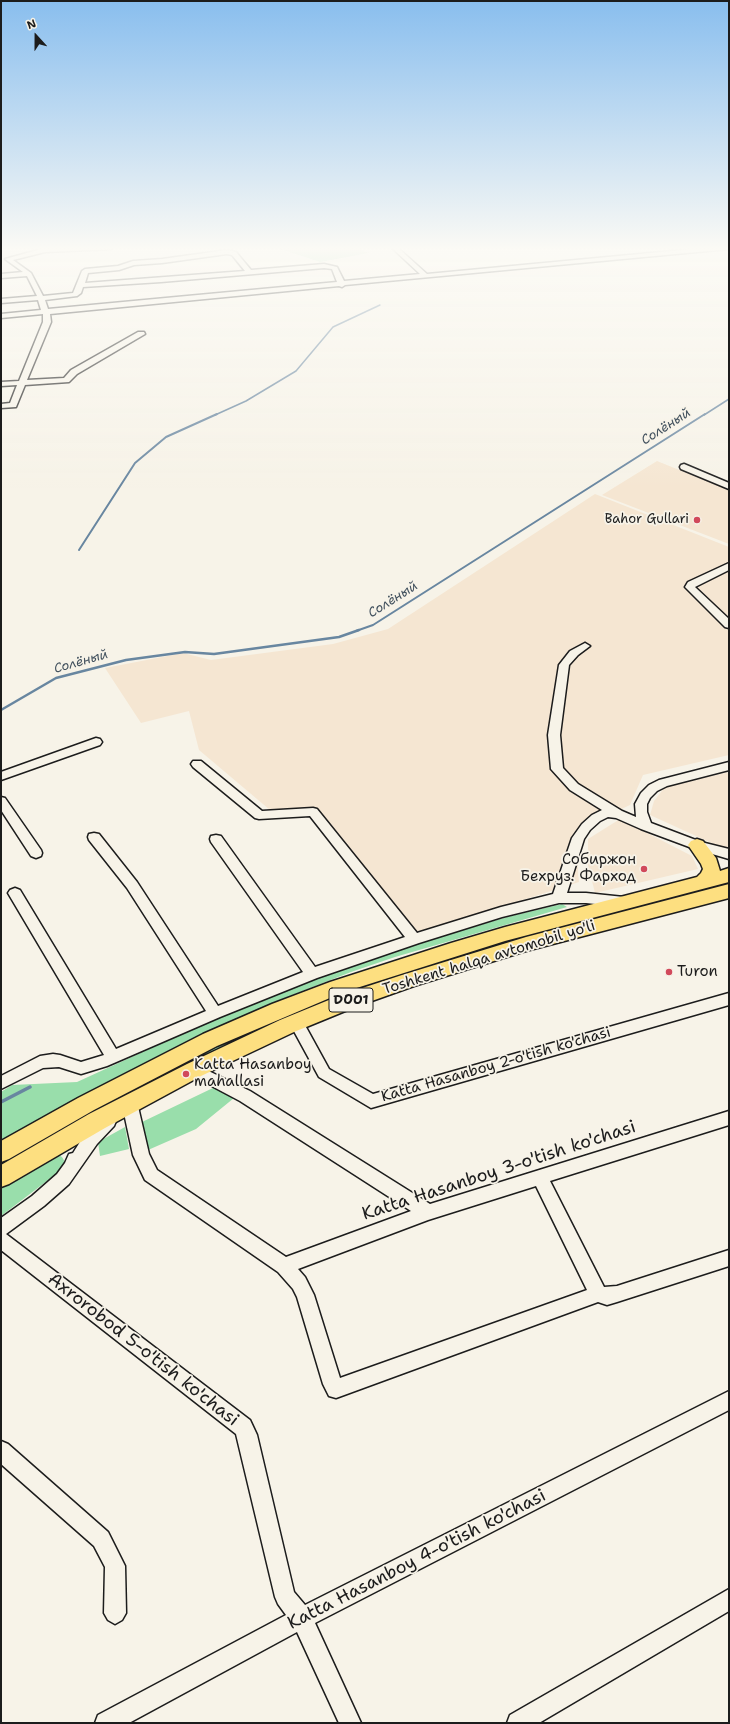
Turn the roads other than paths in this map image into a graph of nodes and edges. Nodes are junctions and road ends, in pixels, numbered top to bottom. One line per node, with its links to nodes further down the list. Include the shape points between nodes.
1 (45, 327): 3 (street)
2 (141, 334): 3 (street, via 74,372 66,380)
3 (23, 383): 4 (street); 5 (street, via 13,405)
4 (1, 384)
5 (1, 406)
6 (684, 467): 7 (street)
7 (729, 486)
8 (729, 566): 9 (street, via 690,587)
9 (729, 625)
10 (585, 646): 16 (street, via 574,653 564,665 554,734 557,769 574,787)
11 (96, 742): 14 (street)
12 (197, 764): 29 (street, via 259,815 313,812)
13 (729, 766): 17 (street, via 663,783 653,788 644,796 642,804 641,812)
14 (1, 776)
15 (1, 801): 21 (street)
16 (618, 814): 17 (street); 27 (street, via 606,813 596,818 578,838)
17 (645, 826): 20 (street)
18 (94, 837): 32 (street, via 141,898)
19 (216, 839): 30 (street)
20 (697, 845): 22 (street); 24 (highway, via 710,862 712,869 709,877)
21 (36, 853)
22 (729, 854)
23 (729, 875): 24 (highway, Toshkent halqa avtomobil yo'li / D001)
24 (703, 882): 28 (highway, Toshkent halqa avtomobil yo'li / D001)
25 (729, 891): 33 (highway, Toshkent halqa avtomobil yo'li / D001, via 475,959 379,990)
26 (15, 893): 34 (street)
27 (559, 898): 28 (street); 29 (street, via 501,912)
28 (626, 902): 40 (highway, Toshkent halqa avtomobil yo'li / D001, via 451,950 337,987 286,1007 204,1043 86,1104)
29 (414, 939): 30 (street)
30 (312, 974): 32 (street)
31 (729, 999): 33 (street, Katta Hasanboy 2-o'tish ko'chasi, via 371,1101 324,1073)
32 (215, 1013): 34 (street)
33 (296, 1022): 35 (highway, Toshkent halqa avtomobil yo'li / D001)
34 (113, 1057): 36 (street, via 81,1068 60,1061 40,1062)
35 (194, 1070): 37 (highway, Toshkent halqa avtomobil yo'li / D001); 44 (street, via 245,1096)
36 (1, 1083)
37 (130, 1103): 39 (highway, Toshkent halqa avtomobil yo'li / D001); 41 (street, via 99,1130); 48 (street, via 141,1155 151,1175)
38 (729, 1118): 43 (street, Katta Hasanboy 3-o'tish ko'chasi)
39 (64, 1140): 41 (street, via 75,1148); 42 (highway, Toshkent halqa avtomobil yo'li / D001)
40 (1, 1152)
41 (72, 1167): 45 (street, via 63,1179 38,1201)
42 (1, 1177)
43 (540, 1177): 44 (street, Katta Hasanboy 3-o'tish ko'chasi); 49 (street)
44 (428, 1212): 48 (street, Katta Hasanboy 3-o'tish ko'chasi)
45 (1, 1228)
46 (1, 1240): 54 (street, Axrorobod 5-o'tish ko'chasi, via 242,1427 247,1435 285,1597)
47 (729, 1258): 49 (street, via 617,1294)
48 (284, 1266): 49 (street, via 299,1283 305,1295 332,1384 336,1389)
49 (598, 1294)
50 (729, 1400): 54 (street, Katta Hasanboy 4-o'tish ko'chasi)
51 (1, 1450): 53 (street, via 101,1539 115,1566)
52 (729, 1599): 57 (street)
53 (115, 1614)
54 (302, 1618): 55 (street, Katta Hasanboy 4-o'tish ko'chasi); 56 (street, Axrorobod 5-o'tish ko'chasi)
55 (106, 1723)
56 (350, 1723)
57 (518, 1723)

